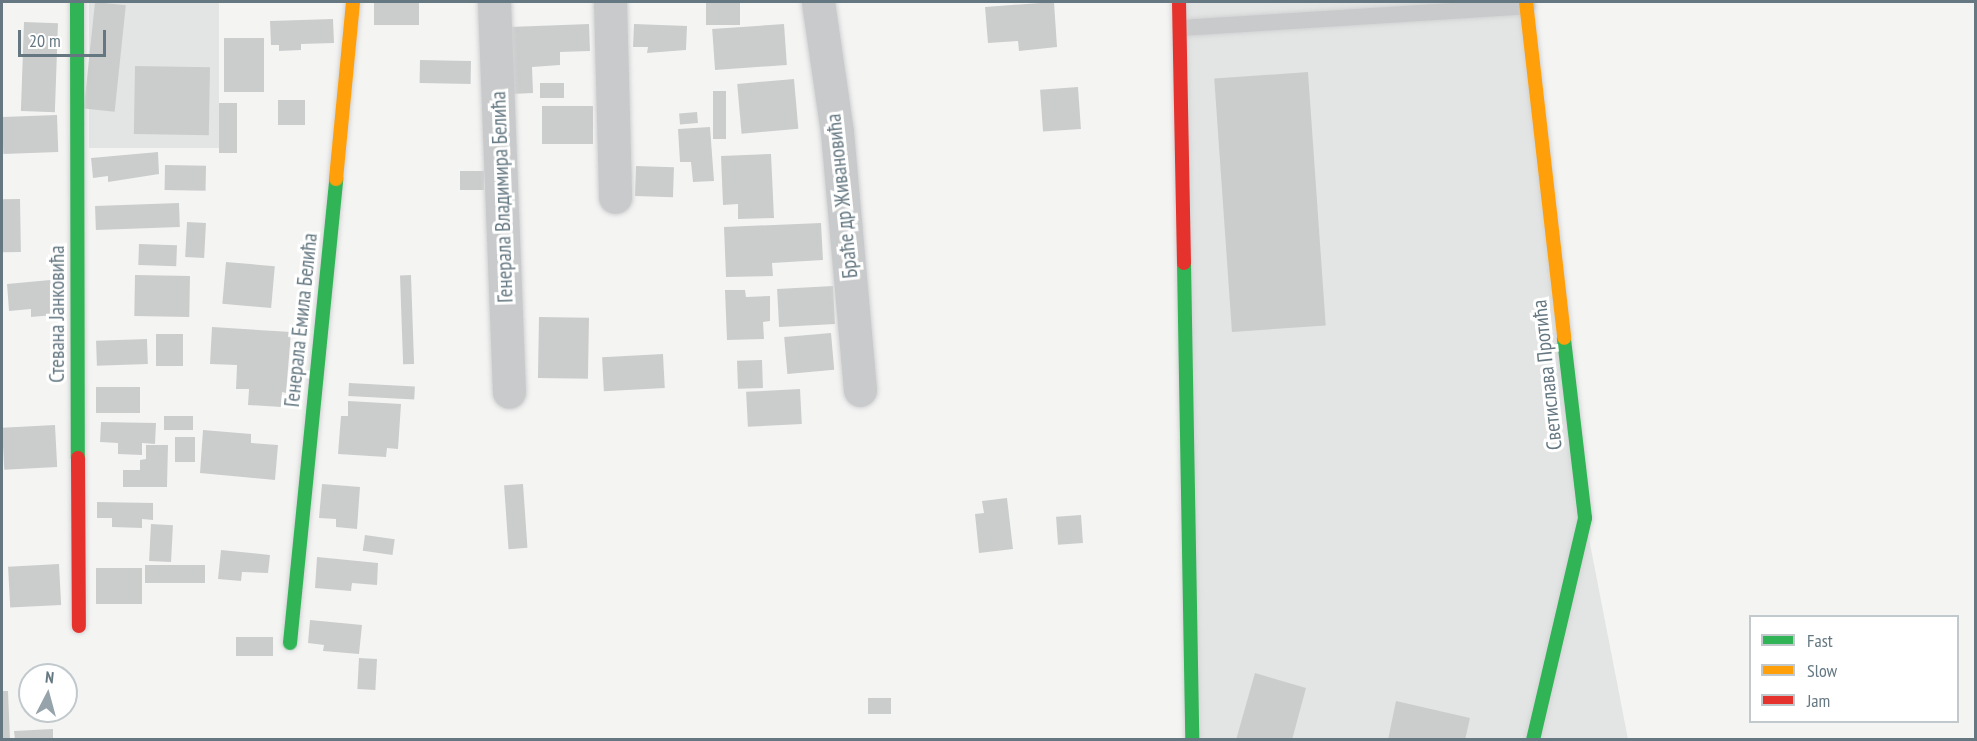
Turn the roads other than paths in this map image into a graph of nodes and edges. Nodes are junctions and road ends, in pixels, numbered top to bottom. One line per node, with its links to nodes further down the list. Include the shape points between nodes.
1 (77, 2): 12 (street, Стевана Јанковића)
2 (353, 2): 13 (street, Генерала Емила Белића)
3 (494, 2): 11 (street, Генерала Владимира Белића)
4 (610, 2): 9 (street)
5 (818, 2): 10 (street, Браће др Живановића, via 837,132)
6 (1179, 2): 8 (street)
7 (1527, 4): 8 (lane); 15 (street, Светислава Протића, via 1585,518)
8 (1182, 28): 14 (street)
9 (615, 196)
10 (860, 390)
11 (509, 392)
12 (79, 626)
13 (290, 644)
14 (1191, 740)
15 (1533, 740)

